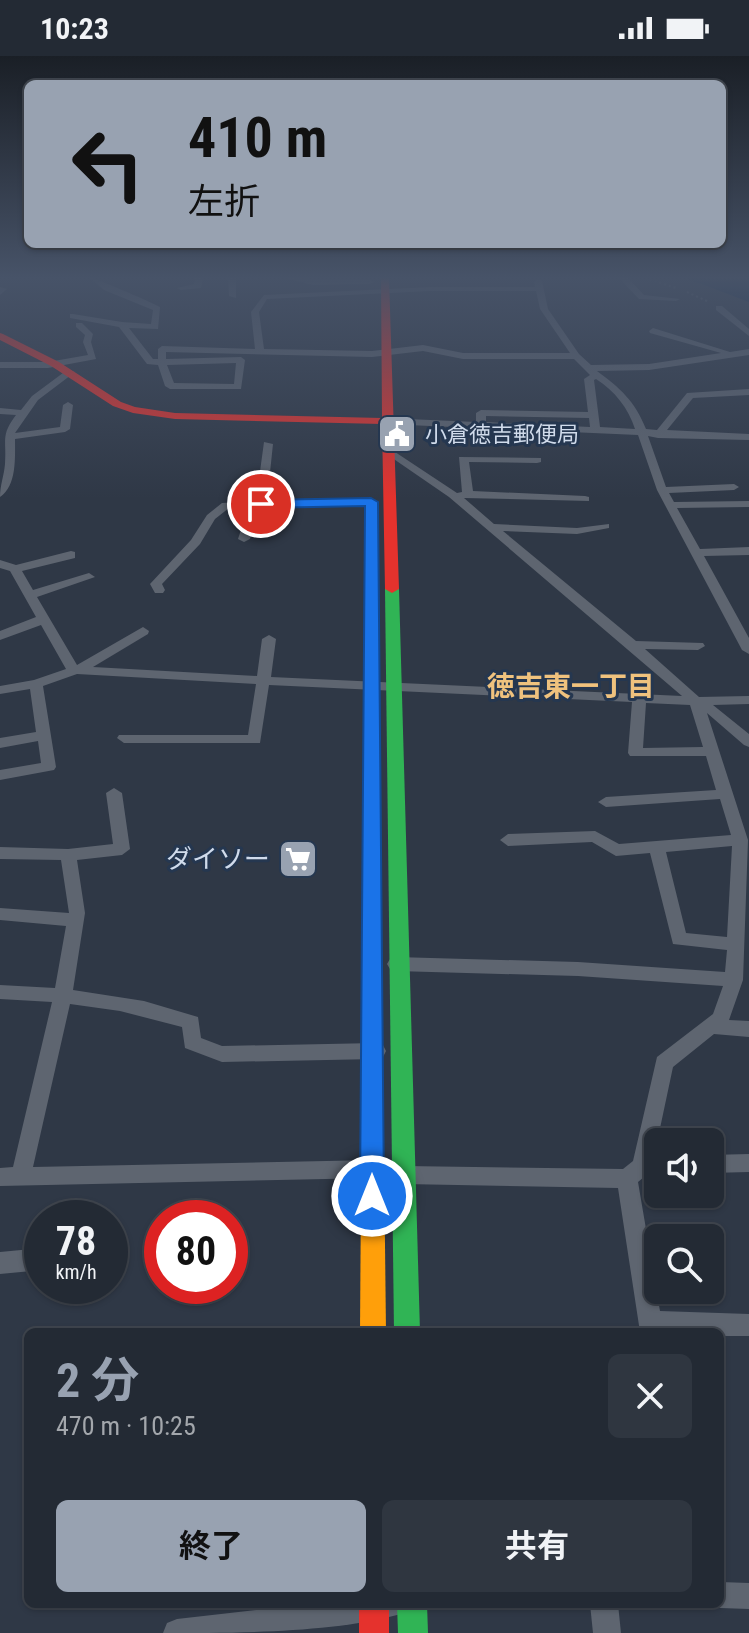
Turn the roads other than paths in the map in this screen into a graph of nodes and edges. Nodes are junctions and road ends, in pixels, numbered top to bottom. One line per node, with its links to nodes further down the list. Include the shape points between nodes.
1 (30, 352): 15 (main road)
2 (91, 352): 15 (street, via 93,357)
3 (142, 352): 13 (street, via 150,362)
4 (162, 352): 13 (street)
5 (283, 352): 10 (street)
6 (396, 352): 10 (street)
7 (441, 352): 11 (street)
8 (573, 352): 11 (street)
9 (741, 353): 12 (street); 16 (street, via 649,367)
10 (378, 354): 23 (main road)
11 (576, 356): 16 (street)
12 (749, 360)
13 (162, 362): 13 (street, via 241,360 238,387 170,386)
14 (0, 365): 15 (street)
15 (62, 368): 21 (street); 23 (main road, via 117,404 153,414)
16 (586, 368): 17 (street)
17 (596, 375): 22 (street, via 589,379); 26 (street, via 634,411)
18 (749, 392): 27 (street, via 690,395)
19 (68, 405): 28 (street, via 65,429)
20 (0, 411): 21 (street)
21 (21, 413): 28 (street)
22 (594, 415): 24 (street, via 481,413); 25 (street)
23 (378, 421): 24 (street); 31 (main road); 42 (main road)
24 (481, 425): 25 (street)
25 (595, 429): 26 (street)
26 (640, 434): 27 (street); 35 (street)
27 (658, 435): 29 (street)
28 (8, 437): 33 (street)
29 (749, 437)
30 (268, 444): 39 (street)
31 (389, 451): 37 (street); 66 (main road)
32 (537, 460): 37 (street, via 463,459)
33 (4, 471): 36 (street)
34 (734, 487): 35 (street)
35 (662, 490): 41 (street)
36 (0, 494)
37 (462, 496): 38 (street); 44 (street)
38 (585, 499)
39 (258, 504): 42 (street); 45 (street); 52 (street, via 226,505 211,517 196,542 156,584)
40 (749, 504): 41 (street)
41 (671, 505): 47 (street)
42 (372, 510)
43 (605, 526): 44 (street, via 577,531)
44 (490, 527): 59 (street)
45 (244, 539)
46 (749, 551): 47 (street)
47 (697, 553): 61 (street)
48 (71, 555): 50 (street)
49 (0, 564): 50 (street)
50 (15, 569): 54 (street)
51 (89, 577): 54 (street)
52 (159, 590)
53 (372, 590): 65 (main road)
54 (30, 595): 55 (street)
55 (44, 619): 57 (street); 62 (street)
56 (143, 631): 62 (street, via 114,652)
57 (0, 636)
58 (269, 639): 63 (street)
59 (633, 645): 60 (street); 70 (street)
60 (698, 646)
61 (749, 650)
62 (73, 670): 63 (street); 64 (street)
63 (264, 680): 65 (street); 72 (street, via 255,740)
64 (36, 684): 67 (street); 71 (street)
65 (370, 686): 66 (street); 88 (main road)
66 (392, 688): 68 (street); 89 (main road)
67 (0, 690)
68 (639, 699): 70 (street); 75 (street, via 635,753)
69 (749, 700): 70 (street)
70 (696, 701): 73 (street); 75 (street)
71 (44, 735): 74 (street); 76 (street, via 49,767)
72 (124, 738)
73 (749, 742)
74 (0, 743)
75 (712, 751): 78 (street)
76 (0, 775)
77 (114, 793): 84 (street, via 122,849)
78 (726, 794): 79 (street); 81 (street)
79 (606, 802)
80 (508, 840): 82 (street, via 595,836 616,850)
81 (740, 840): 82 (street); 87 (street)
82 (657, 847): 87 (street, via 679,939)
83 (0, 853): 84 (street)
84 (68, 855): 86 (street)
85 (0, 914): 86 (street)
86 (76, 920): 92 (street)
87 (735, 944): 90 (street)
88 (371, 964): 89 (street); 95 (main road)
89 (399, 964): 90 (street); 96 (main road)
90 (734, 980): 93 (street, via 721,1018)
91 (0, 992): 92 (street)
92 (63, 995): 95 (street, via 146,1006 191,1022 192,1043 222,1054); 102 (street)
93 (710, 1026): 94 (street); 100 (street, via 664,1063)
94 (749, 1029)
95 (371, 1051): 96 (street); 99 (main road)
96 (401, 1053): 101 (main road)
97 (749, 1163): 98 (street)
98 (724, 1164)
99 (372, 1169): 101 (street); 102 (street); 107 (main road)
100 (642, 1170): 101 (street); 106 (street)
101 (405, 1175): 108 (main road)
102 (10, 1176)
103 (24, 1261): 104 (street)
104 (0, 1263)
105 (749, 1325): 106 (street)
106 (651, 1327)
107 (373, 1328)
108 (407, 1328)
109 (724, 1595): 110 (street)
110 (749, 1596)
111 (412, 1608): 115 (main road)
112 (604, 1608): 116 (street)
113 (378, 1613): 114 (street)
114 (177, 1633)
115 (413, 1633)
116 (607, 1633)

